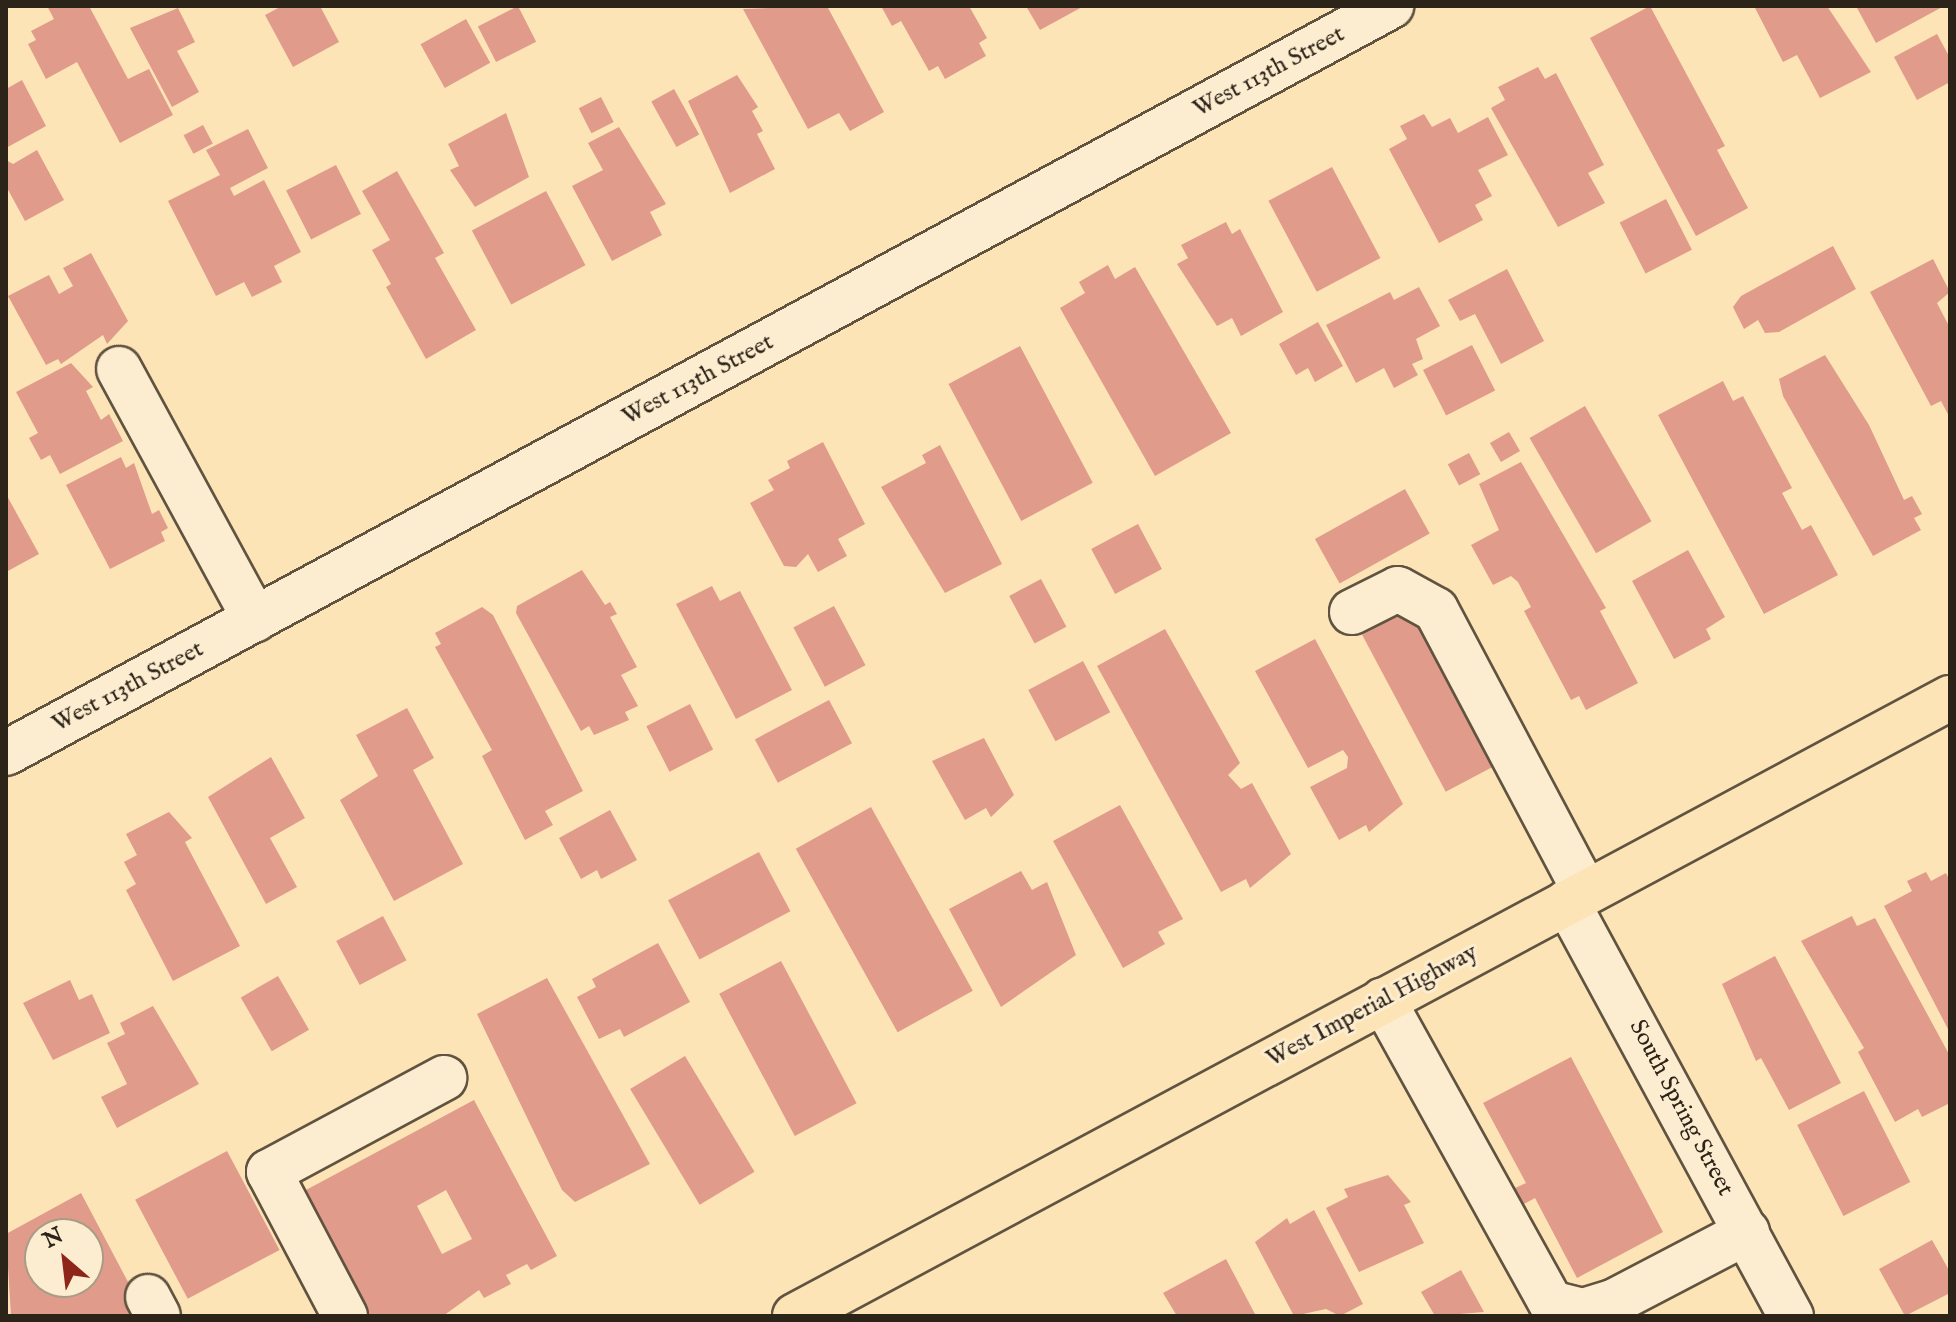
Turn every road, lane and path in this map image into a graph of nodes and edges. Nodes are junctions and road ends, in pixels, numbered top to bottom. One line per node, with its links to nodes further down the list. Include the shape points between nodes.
1 (1391, 6): 4 (street, West 113th Street)
2 (119, 369): 4 (street)
3 (1352, 612): 7 (street, South Spring Street, via 1398,589 1436,610)
4 (255, 619): 6 (street, West 113th Street)
5 (1950, 698): 7 (main road, West Imperial Highway)
6 (7, 750)
7 (1576, 897): 8 (main road, West Imperial Highway); 10 (street, South Spring Street)
8 (1383, 1000): 10 (street, via 1551,1303 1583,1311 1615,1301); 12 (main road, West Imperial Highway)
9 (444, 1078): 11 (street, via 269,1172)
10 (1747, 1232): 13 (street, South Spring Street)
11 (345, 1316)
12 (795, 1316)
13 (1791, 1316)

